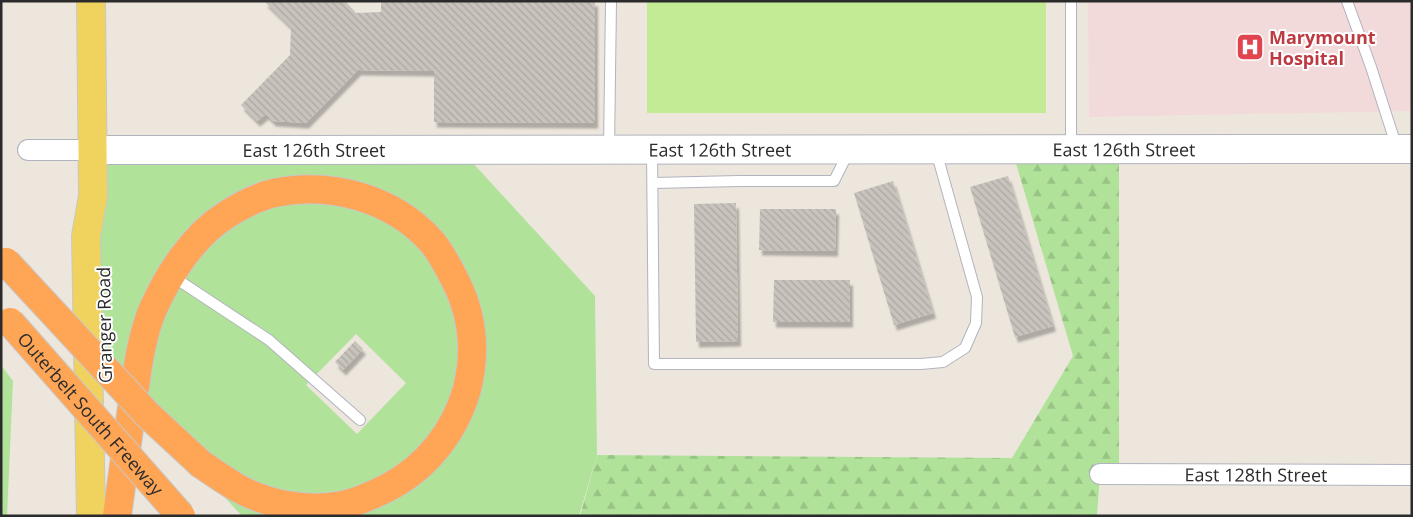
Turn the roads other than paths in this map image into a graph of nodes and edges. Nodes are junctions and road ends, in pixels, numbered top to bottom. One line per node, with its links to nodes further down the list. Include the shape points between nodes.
1 (91, 1): 7 (main road, Granger Road)
2 (611, 1): 8 (lane)
3 (1071, 1): 12 (lane)
4 (1347, 1): 5 (lane)
5 (1404, 149): 12 (street, East 126th Street)
6 (28, 150): 7 (street, East 126th Street)
7 (92, 150): 8 (street, East 126th Street); 14 (main road, Granger Road)
8 (608, 150): 9 (street, East 126th Street)
9 (652, 150): 10 (street, East 126th Street); 13 (lane)
10 (850, 150): 11 (street, East 126th Street); 13 (lane, via 834,182)
11 (935, 150): 12 (street, East 126th Street); 13 (lane, via 977,297 976,323 964,348 943,362 654,364)
12 (1071, 150)
13 (653, 183)
14 (93, 196): 21 (main road, Granger Road, via 86,236); 22 (main road, Granger Road, via 103,237)
15 (4, 259): 16 (highway, bridge, via 147,414 201,464 237,488 263,499 316,508 370,497 421,465 452,427 470,375 473,348 469,316 460,289 431,242 408,221 385,207 330,189 272,194 224,216 203,234)
16 (172, 276): 18 (lane, via 269,340); 23 (highway, via 153,309 145,333)
17 (5, 317): 24 (highway, Outerbelt South Freeway, bridge)
18 (360, 420)
19 (1100, 474): 20 (street, East 128th Street)
20 (1412, 475)
21 (91, 516)
22 (107, 516)
23 (117, 516)
24 (181, 516)

